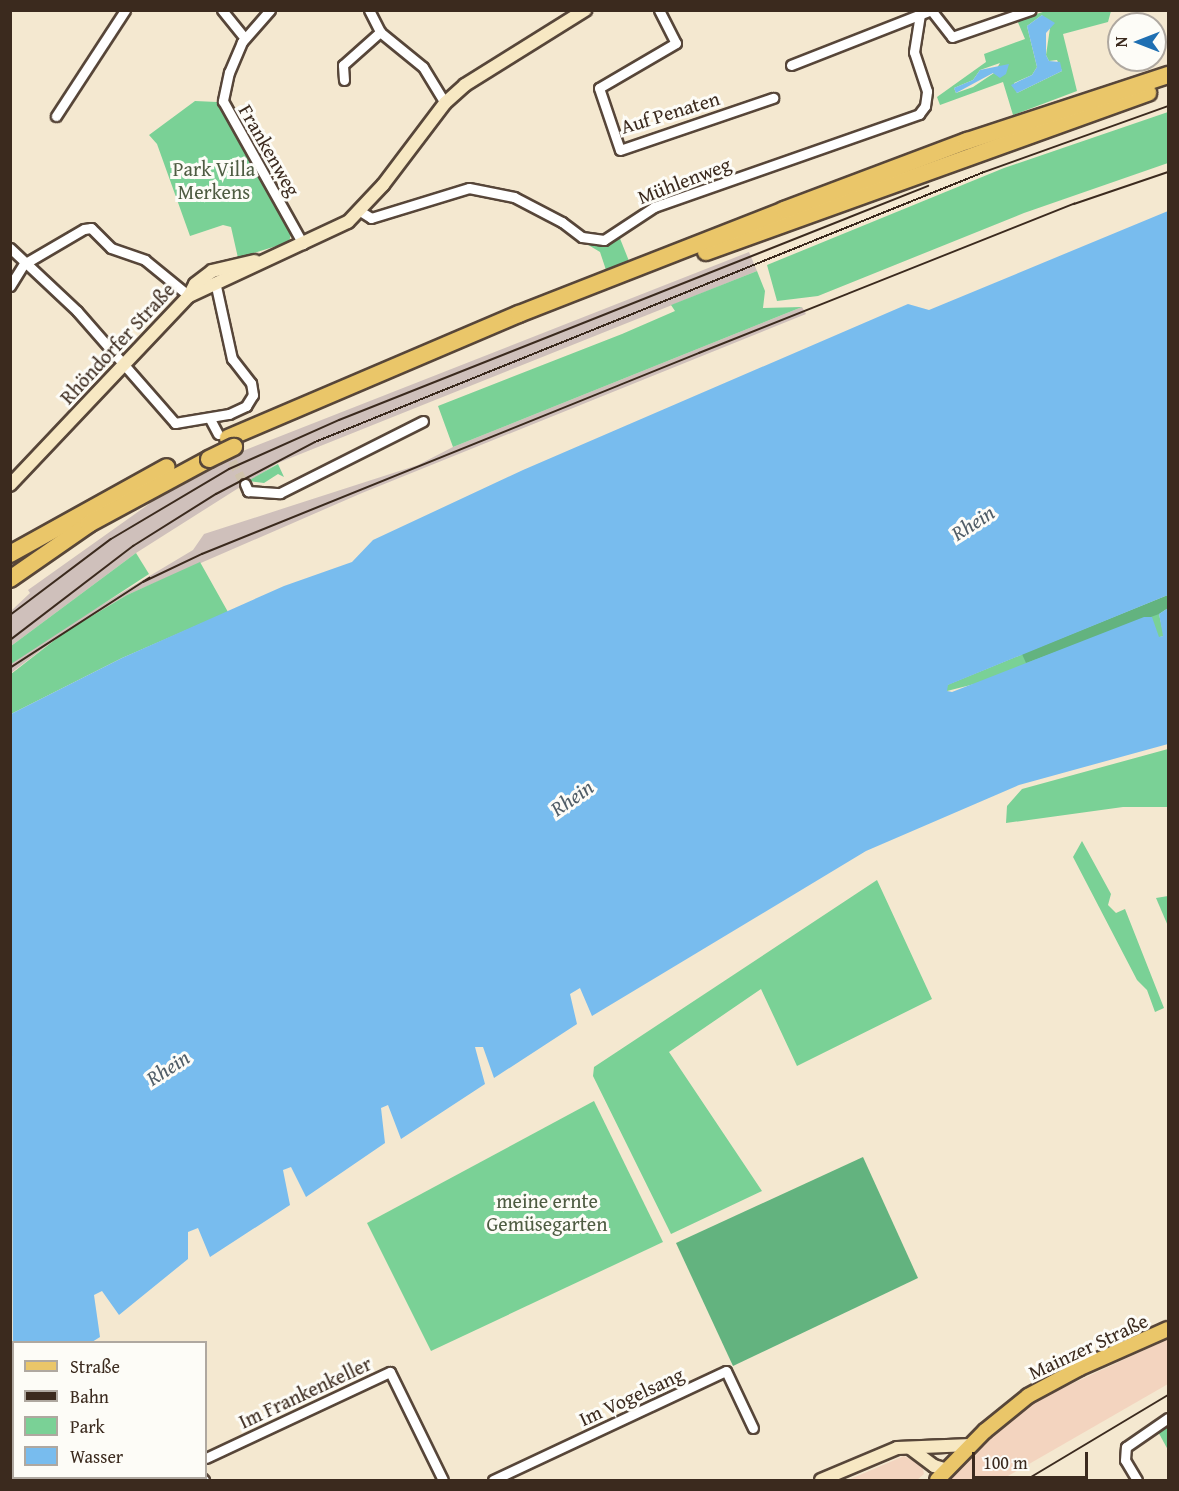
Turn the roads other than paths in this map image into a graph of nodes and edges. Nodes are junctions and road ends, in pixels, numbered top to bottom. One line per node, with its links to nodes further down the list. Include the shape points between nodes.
1 (125, 10): 18 (street)
2 (222, 10): 11 (street)
3 (270, 10): 11 (street, Frankenweg)
4 (585, 10): 17 (main road, Rhöndorfer Straße, via 465,85)
5 (659, 10): 16 (street, Auf Penaten, via 676,43 599,88 620,150)
6 (931, 10): 7 (street, via 952,37); 9 (street)
7 (1031, 10)
8 (371, 11): 10 (street)
9 (920, 15): 12 (street); 19 (street, Mühlenweg, via 914,52 927,91 920,114 654,207 604,240 582,237 514,197 469,188 371,218)
10 (380, 32): 14 (street, via 343,65); 17 (street, via 423,67)
11 (244, 38): 20 (street, Frankenweg, via 226,81 224,107)
12 (791, 65)
13 (1168, 75): 31 (highway, via 968,141 783,210 519,314)
14 (344, 80)
15 (1168, 86): 31 (highway, via 974,153 609,289)
16 (773, 98)
17 (446, 103): 19 (main road, Rhöndorfer Straße)
18 (56, 116)
19 (360, 212): 20 (main road, Rhöndorfer Straße, via 336,230)
20 (303, 244): 22 (main road, Rhöndorfer Straße)
21 (10, 248): 23 (street)
22 (268, 259): 24 (main road, Rhöndorfer Straße, via 212,271); 26 (main road, Rhöndorfer Straße)
23 (24, 264): 25 (street); 27 (street, via 91,228 111,248 153,265); 28 (street, via 77,311)
24 (202, 278): 26 (main road, via 203,286); 27 (main road, Rhöndorfer Straße)
25 (10, 286)
26 (213, 288): 27 (main road, Rhöndorfer Straße); 29 (street, via 232,359 254,390 246,406)
27 (189, 296): 28 (main road, Rhöndorfer Straße)
28 (123, 363): 29 (street, via 173,423); 34 (main road, Rhöndorfer Straße)
29 (210, 419): 31 (street)
30 (423, 421): 33 (street, via 280,493 248,490)
31 (227, 440): 32 (highway)
32 (206, 454): 35 (highway, via 144,478); 37 (highway)
33 (244, 484)
34 (10, 485)
35 (53, 530): 36 (highway); 37 (highway)
36 (10, 554)
37 (18, 565): 38 (highway)
38 (10, 580)
39 (1168, 1329): 42 (main road, Mainzer Straße, via 1045,1386 1000,1417)
40 (1168, 1418): 51 (street, via 1129,1443 1124,1451)
41 (753, 1428): 48 (street, Im Vogelsang, via 726,1371)
42 (970, 1445): 44 (main road); 46 (main road, Mainzer Straße)
43 (910, 1448): 44 (main road); 46 (main road, via 934,1466); 49 (main road, via 883,1453)
44 (934, 1449): 46 (main road)
45 (207, 1458): 47 (street, Im Frankenkeller, via 390,1372)
46 (947, 1470): 50 (main road, Mainzer Straße)
47 (443, 1480)
48 (493, 1480)
49 (821, 1480)
50 (937, 1480)
51 (1137, 1480)

